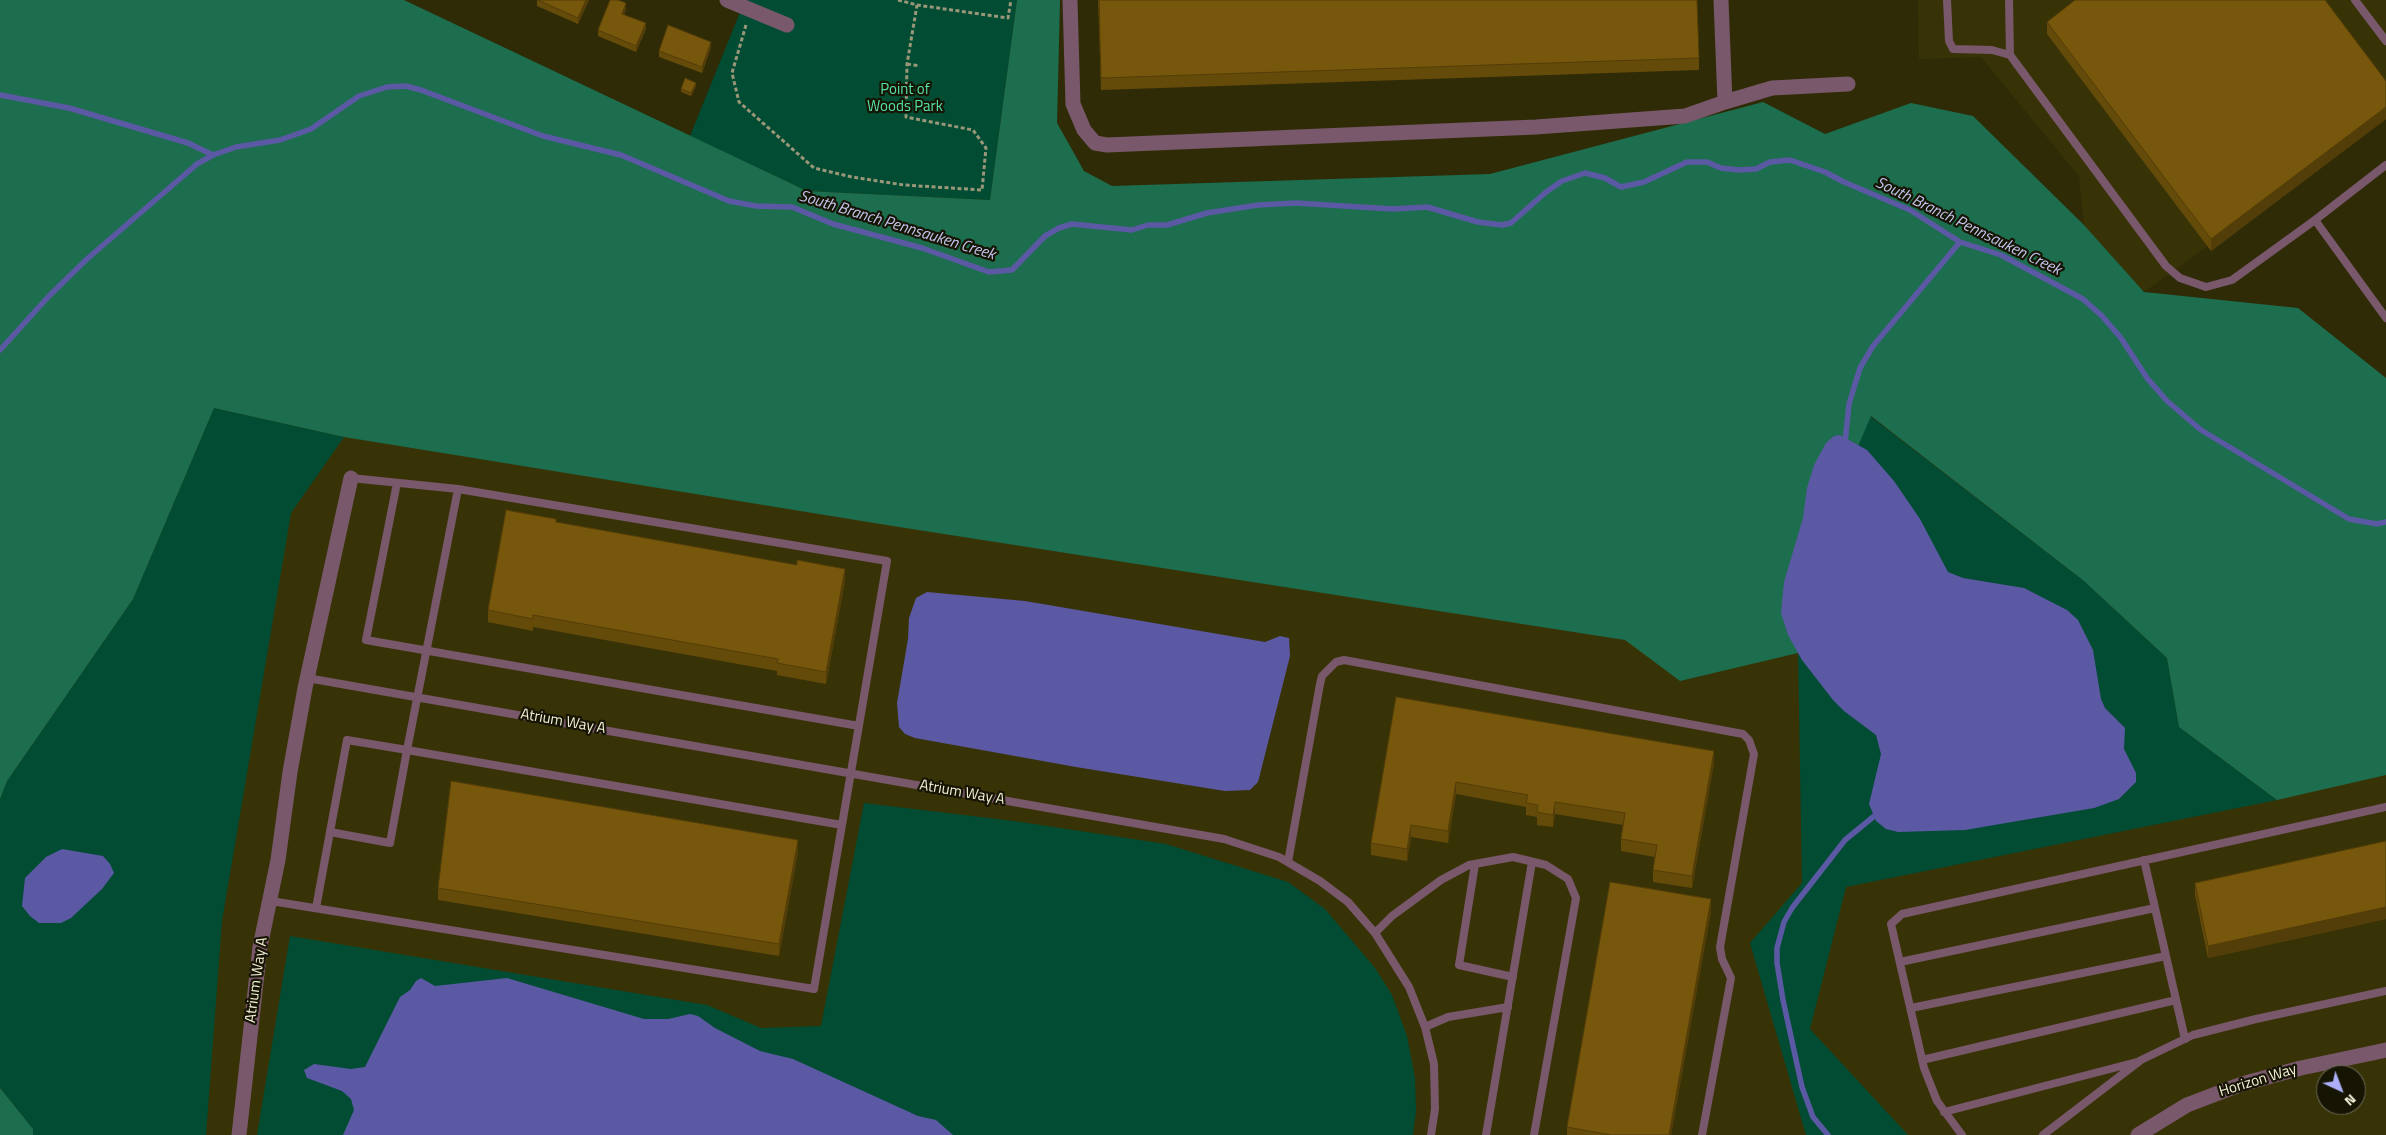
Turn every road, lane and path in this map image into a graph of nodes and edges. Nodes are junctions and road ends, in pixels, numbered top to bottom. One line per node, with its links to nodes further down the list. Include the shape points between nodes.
1 (727, 0): 10 (street)
2 (898, 0): 9 (path)
3 (1011, 0): 9 (path, via 1008,18)
4 (1070, 0): 17 (street, via 1073,104 1084,130 1095,143 1107,145 1536,127 1685,116)
5 (1721, 0): 17 (street)
6 (1947, 0): 13 (lane, via 1949,41 1953,49 1992,50)
7 (2009, 0): 13 (lane)
8 (2355, 0): 12 (lane)
9 (917, 5): 14 (path)
10 (750, 10): 11 (street); 14 (path, via 732,73 739,102 814,168 904,186 982,190 986,148 973,130 906,117)
11 (787, 25)
12 (2386, 41)
13 (2010, 55): 19 (lane, via 2166,266 2180,278 2206,287 2232,280)
14 (907, 64): 15 (path)
15 (920, 66)
16 (1848, 84): 17 (street, via 1772,88)
17 (1725, 102)
18 (2386, 166): 19 (lane)
19 (2315, 220): 20 (lane)
20 (2386, 318)
21 (351, 478): 22 (lane); 25 (street, Atrium Way A)
22 (397, 483): 23 (lane); 24 (lane, via 366,640)
23 (458, 489): 24 (lane); 27 (lane, via 887,561)
24 (427, 652): 26 (lane); 27 (lane)
25 (307, 678): 26 (lane, Atrium Way A); 37 (street, Atrium Way A)
26 (419, 696): 28 (lane); 29 (lane, Atrium Way A)
27 (859, 726): 29 (lane)
28 (408, 750): 31 (lane); 32 (lane, via 347,740); 32 (lane, via 390,843)
29 (851, 773): 31 (lane); 34 (lane, Atrium Way A, via 1224,839)
30 (2386, 807): 33 (lane)
31 (842, 825): 38 (lane, via 814,989)
32 (330, 832): 38 (lane)
33 (2144, 860): 39 (lane); 42 (lane, via 1902,914 1891,924)
34 (1288, 862): 40 (lane, Atrium Way A, via 1348,902); 58 (lane, via 1320,684 1322,676 1336,662 1344,660 1746,736 1754,754 1720,947 1731,978)
35 (1532, 862): 36 (lane, via 1512,857); 43 (lane); 57 (lane, via 1546,865 1568,879 1576,898)
36 (1476, 864): 40 (lane, via 1441,880); 43 (lane, via 1459,965)
37 (271, 901): 38 (lane); 54 (street, Atrium Way A, via 260,947)
38 (316, 908)
39 (2155, 908): 41 (lane); 42 (lane)
40 (1374, 933): 48 (lane, Atrium Way A, via 1409,987)
41 (2166, 956): 45 (lane); 47 (lane)
42 (1900, 962): 47 (lane)
43 (1513, 977): 46 (lane)
44 (2386, 992): 49 (lane, via 2256,1019)
45 (2176, 1000): 49 (lane); 51 (lane)
46 (1508, 1007): 48 (lane, via 1448,1016); 56 (lane)
47 (1911, 1008): 51 (lane)
48 (1425, 1027): 55 (lane, Atrium Way A, via 1434,1064 1435,1109)
49 (2185, 1039): 52 (lane)
50 (2386, 1050): 61 (street, Horizon Way, via 2242,1084 2187,1105)
51 (1922, 1060): 53 (lane)
52 (2141, 1060): 53 (lane); 60 (lane)
53 (1944, 1112): 59 (lane)
54 (239, 1135)
55 (1431, 1135)
56 (1486, 1135)
57 (1534, 1135)
58 (1702, 1135)
59 (1962, 1135)
60 (2043, 1135)
61 (2138, 1135)

